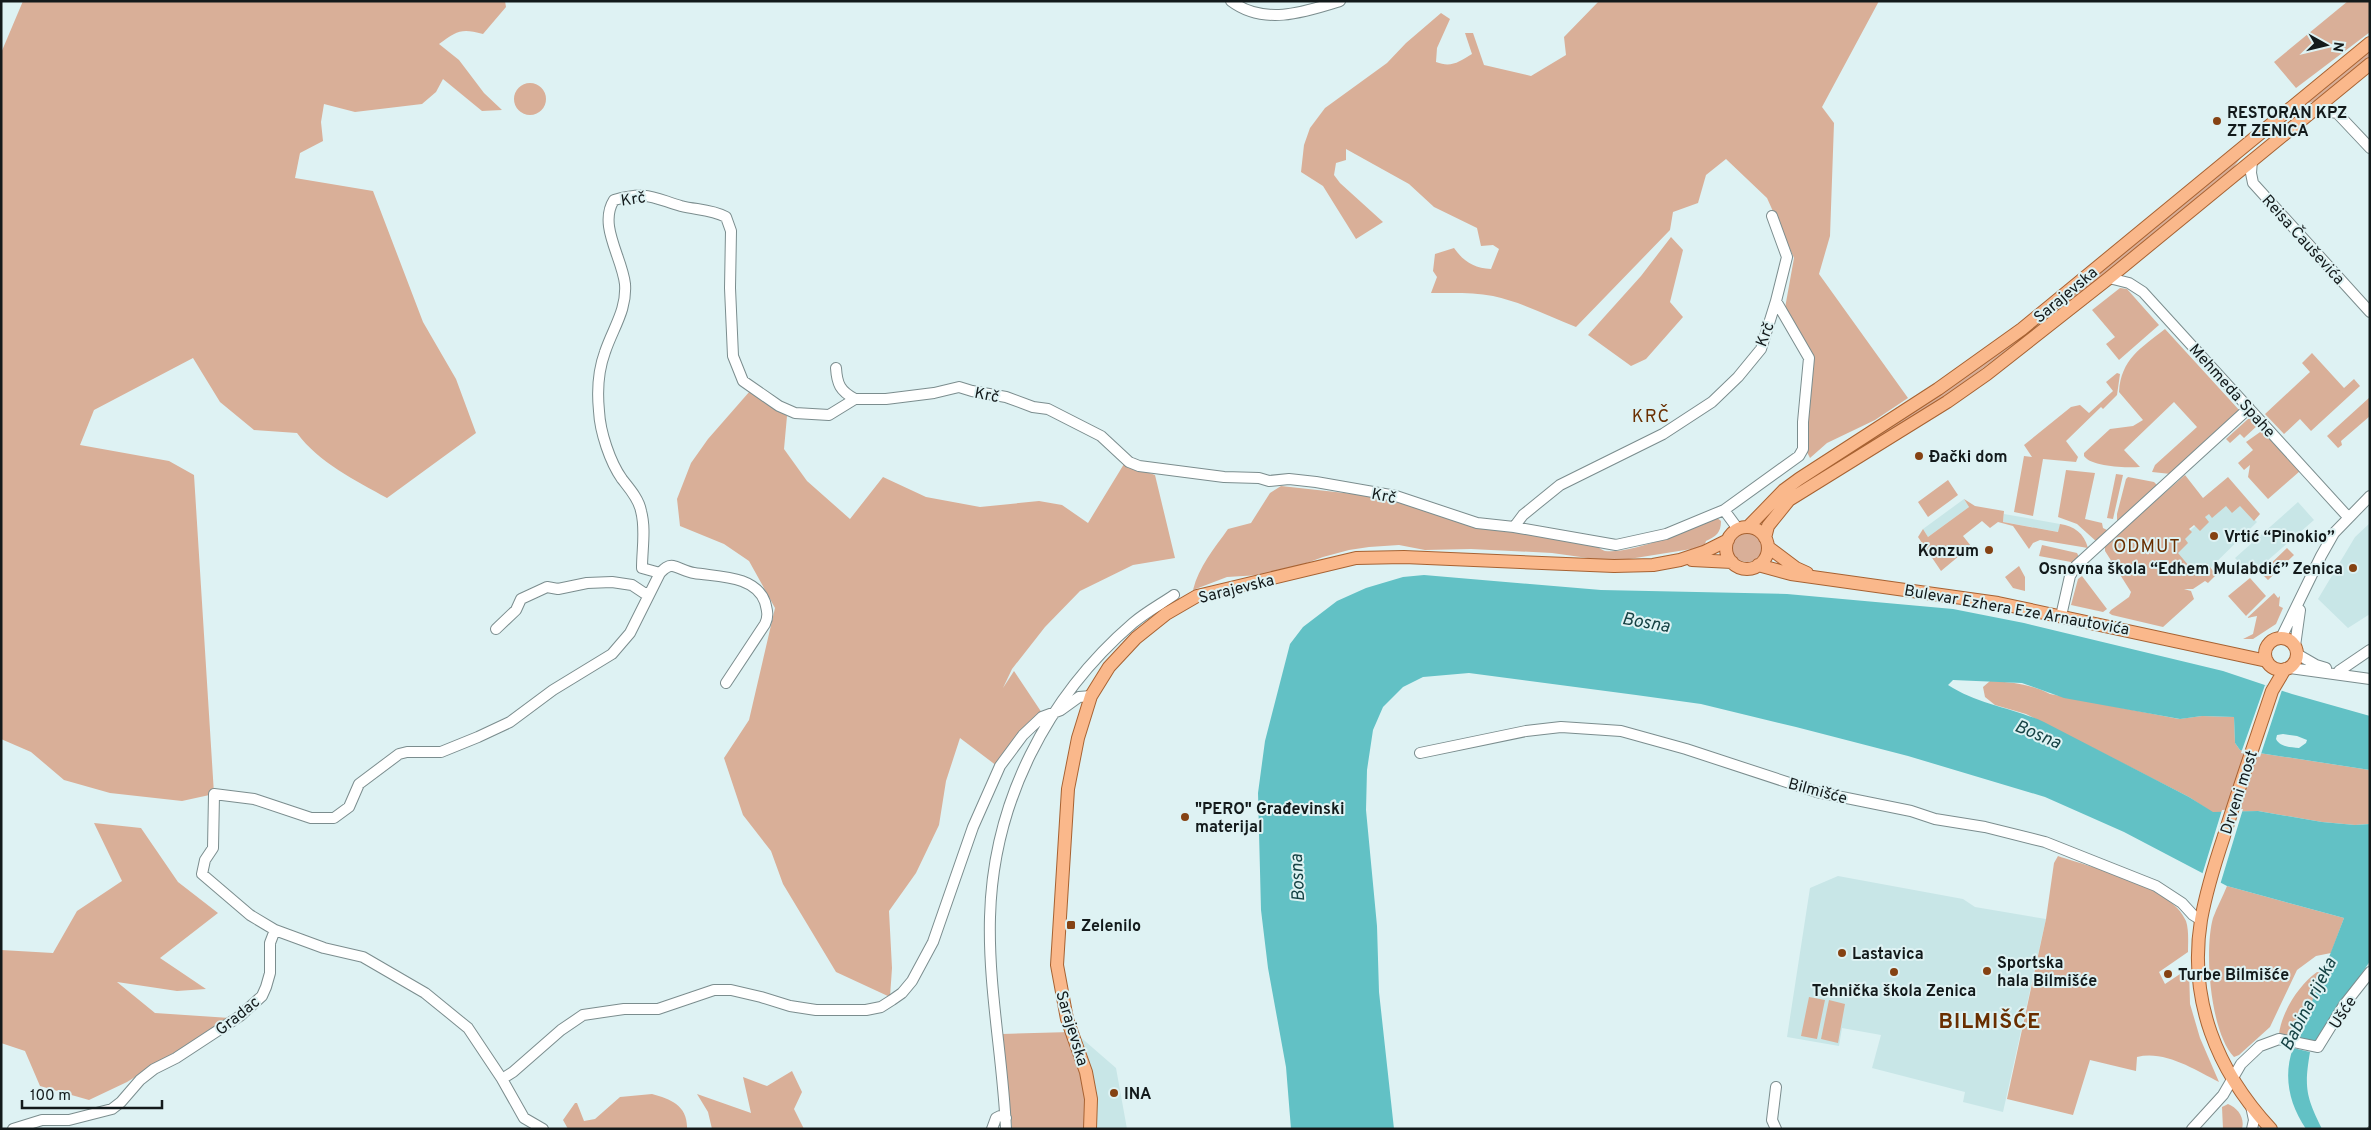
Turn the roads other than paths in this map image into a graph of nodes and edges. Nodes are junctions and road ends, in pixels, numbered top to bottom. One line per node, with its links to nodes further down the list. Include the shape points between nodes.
1 (1231, 1): 2 (street, via 1250,12 1278,16 1303,13)
2 (1340, 1)
3 (2370, 43): 19 (main road, Sarajevska, via 2022,329 1938,390 1784,490)
4 (2370, 64): 5 (main road, Sarajevska)
5 (2314, 109): 6 (street, via 2337,113); 7 (main road, Sarajevska)
6 (2370, 148)
7 (2252, 160): 9 (main road, Sarajevska); 11 (street, Reisa Čauševića, via 2253,183)
8 (1772, 216): 10 (street, via 1787,257)
9 (2109, 278): 14 (street, Mehmeda Spahe, via 2130,283 2143,292); 21 (main road, Sarajevska, via 1988,374 1789,500 1768,526)
10 (1776, 301): 16 (street, Krč, via 1809,358 1803,449 1787,466); 18 (street, Krč, via 1760,349 1712,402 1663,434 1560,485 1523,515)
11 (2370, 312)
12 (836, 368): 13 (street, via 837,383)
13 (854, 399): 18 (street, Krč, via 886,399 959,387 1048,409 1101,436 1129,462 1139,466 1224,478 1316,482 1396,496 1477,522); 25 (street, Krč, via 829,415 795,414 744,381 733,356 731,231 726,217 650,195 614,200 609,208 608,221 625,282 625,298 620,322 605,351 598,380 599,413 603,438 641,509 642,568)
14 (2249, 408): 17 (street, Mehmeda Spahe); 30 (street, via 2076,566)
15 (2370, 496): 17 (street)
16 (1724, 510): 18 (street, Krč, via 1666,534 1640,542 1616,544); 19 (street)
17 (2348, 518): 27 (street, via 2325,548)
18 (1514, 527)
19 (1743, 528): 20 (main road); 21 (main road, via 1758,530)
20 (1728, 540): 22 (main road, Sarajevska); 23 (main road, via 1727,552)
21 (1766, 542): 24 (main road, via 1766,556); 26 (main road, Bulevar Ezhera Eze Arnautovića, via 1796,568)
22 (1680, 560): 23 (main road, Sarajevska); 44 (main road, Sarajevska, via 1653,565 1614,566 1404,557 1356,558 1324,565 1197,596 1166,614 1136,638 1109,667)
23 (1732, 562): 24 (main road, via 1745,568)
24 (1758, 565): 26 (main road, Bulevar Ezhera Eze Arnautovića, via 1778,572)
25 (660, 573): 28 (street); 42 (street, via 672,566 694,573 723,576 747,583 760,591 768,617 766,624)
26 (1816, 577): 30 (main road, Bulevar Ezhera Eze Arnautovića, via 1943,594)
27 (2308, 586): 32 (street); 35 (street, via 2300,607)
28 (649, 593): 31 (street, via 632,585 612,582 558,589 547,587 521,599 516,610); 48 (street, via 630,633 612,654 553,690 510,722 441,752 399,754 359,784 349,807 334,818 311,818 254,799 214,794 213,848 205,860 202,874 250,916)
29 (1174, 595): 45 (street, via 1135,621 1102,652)
30 (2061, 616): 34 (main road, Bulevar Ezhera Eze Arnautovića)
31 (496, 629)
32 (2281, 638): 33 (main road); 35 (main road, via 2289,640)
33 (2268, 646): 34 (main road, Bulevar Ezhera Eze Arnautovića); 37 (main road, via 2266,655)
34 (2216, 649): 37 (main road, Bulevar Ezhera Eze Arnautovića)
35 (2296, 650): 38 (main road, via 2296,660); 39 (street, via 2316,665)
36 (2370, 650): 39 (street)
37 (2269, 663): 38 (main road, via 2277,669); 43 (main road)
38 (2288, 669): 40 (street); 43 (main road)
39 (2339, 671): 40 (street)
40 (2358, 678): 41 (street)
41 (2370, 679)
42 (726, 683)
43 (2273, 689): 47 (main road, Drveni most, via 2236,798)
44 (1091, 696): 45 (street, via 1079,697); 59 (main road, Sarajevska, via 1078,738 1068,789 1057,965 1067,1019 1086,1072 1091,1099)
45 (1052, 713): 50 (street, via 1032,725 1000,766 972,827 933,942 912,981 892,1000 881,1007 866,1010 826,1010 790,1006 730,990 714,990 658,1009 624,1009 583,1015); 54 (street, via 1031,751 1010,804 998,847 992,886 993,988)
46 (1420, 753): 47 (street, Bilmišće, via 1561,727 1621,731 1817,792 2045,842 2156,886)
47 (2201, 920): 51 (main road, Drveni most, via 2199,985 2210,1034)
48 (275, 930): 50 (street, via 324,948 363,957 425,993 468,1028); 55 (street, Gradac, via 269,950 270,973 262,996 226,1027 154,1069 112,1108 70,1120 42,1120)
49 (2370, 972): 51 (street, Ušće, via 2344,1005 2320,1045 2313,1048 2279,1039 2260,1046)
50 (502, 1079): 56 (street, via 524,1118)
51 (2231, 1079): 53 (main road, Drveni most); 61 (street, via 2223,1095)
52 (1776, 1087): 60 (street, via 1772,1120)
53 (2251, 1106): 62 (street); 63 (main road, Drveni most)
54 (1006, 1118): 57 (street, via 996,1118); 58 (street)
55 (13, 1129)
56 (543, 1129)
57 (992, 1129)
58 (1006, 1129)
59 (1090, 1129)
60 (1776, 1129)
61 (2192, 1129)
62 (2252, 1129)
63 (2271, 1129)

